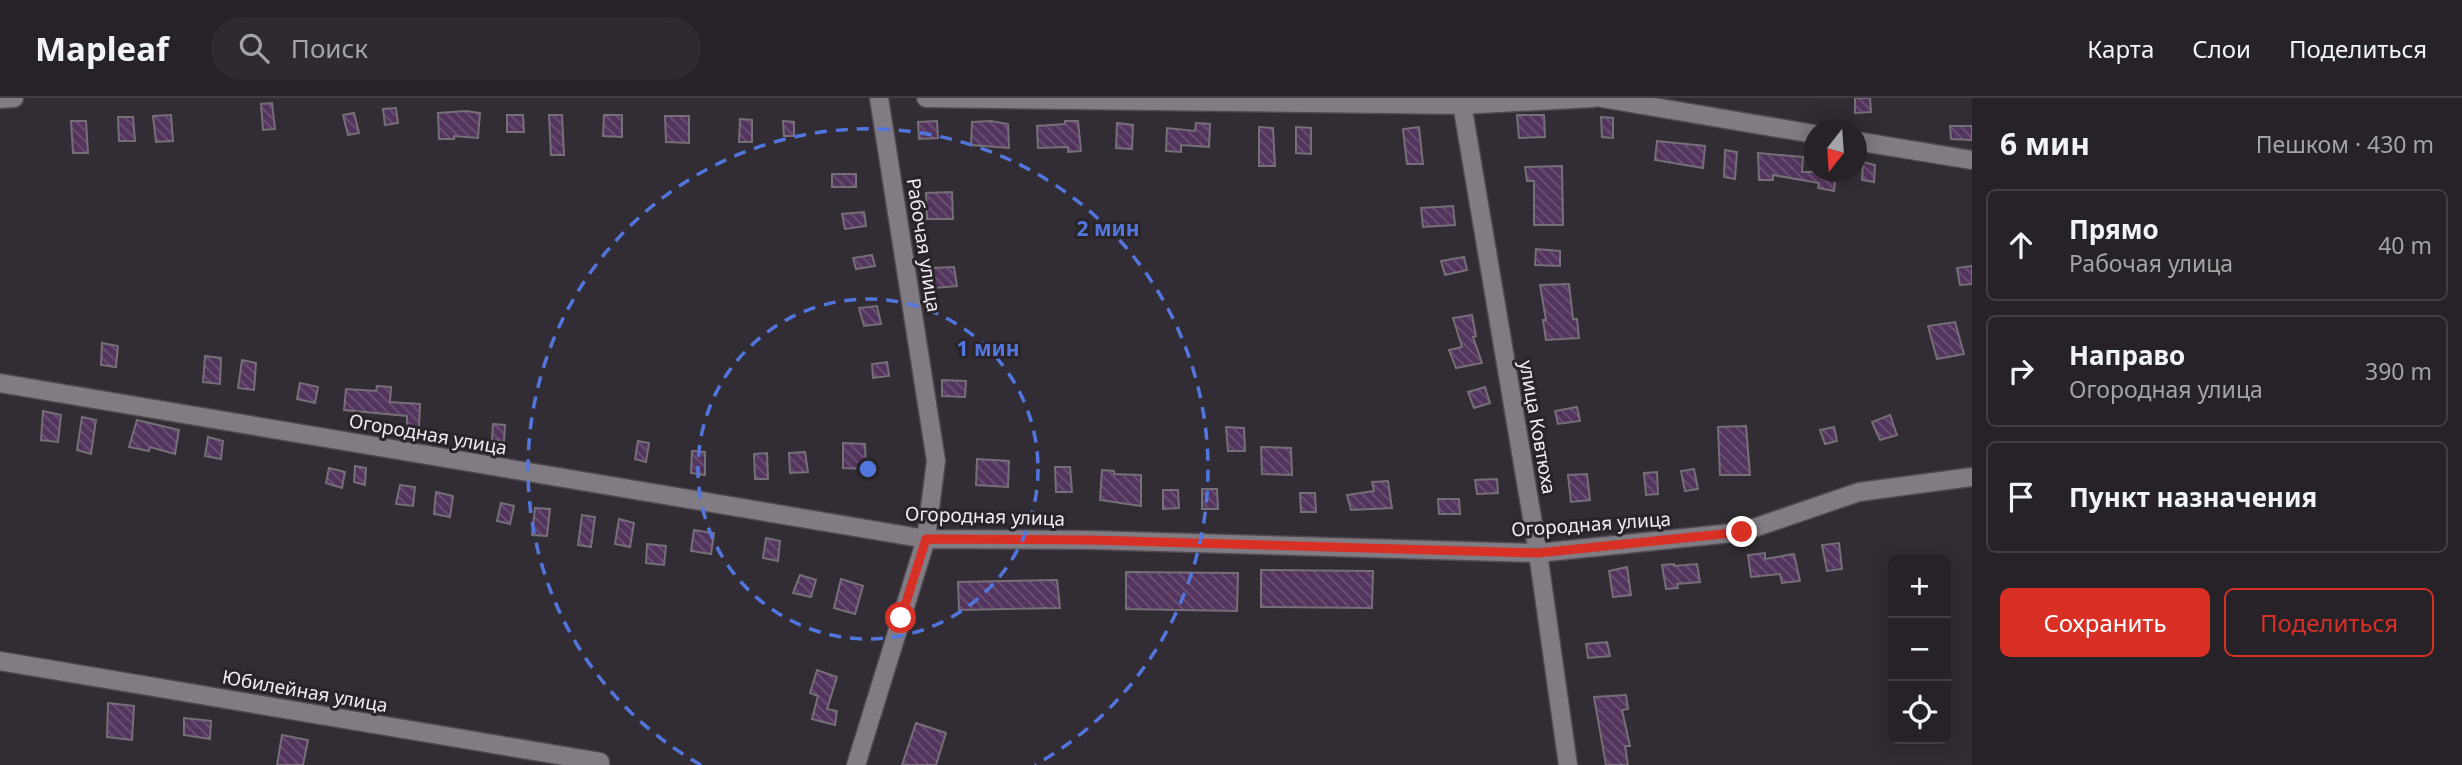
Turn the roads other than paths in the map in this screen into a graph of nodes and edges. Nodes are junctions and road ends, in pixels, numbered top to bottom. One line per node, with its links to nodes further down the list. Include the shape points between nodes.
1 (14, 98): 6 (street)
2 (879, 98): 13 (street, Рабочая улица, via 936,461)
3 (926, 98): 7 (street)
4 (1594, 98): 7 (street)
5 (1601, 98): 8 (street)
6 (0, 99)
7 (1461, 101): 14 (street, улица Ковтюха)
8 (1804, 132)
9 (1867, 143): 10 (street)
10 (1972, 160)
11 (0, 383): 13 (street, Огородная улица)
12 (1972, 477): 14 (street, Огородная улица, via 1859,492 1742,532)
13 (926, 539): 14 (street, Огородная улица); 17 (street, Рабочая улица)
14 (1538, 553): 18 (street, улица Ковтюха)
15 (0, 661): 16 (street, Юбилейная улица)
16 (600, 765)
17 (856, 765)
18 (1568, 765)

